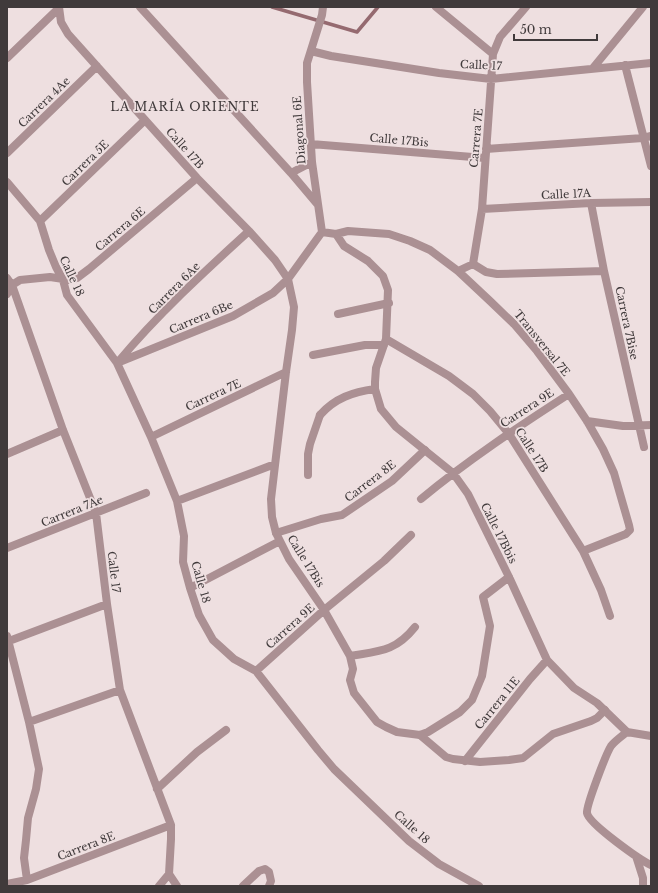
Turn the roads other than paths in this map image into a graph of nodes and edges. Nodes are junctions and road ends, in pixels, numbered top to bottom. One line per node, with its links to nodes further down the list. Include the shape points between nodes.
1 (59, 7): 9 (street); 12 (street, Calle 17B, via 61,22 68,34)
2 (140, 7): 23 (street)
3 (436, 7): 8 (street)
4 (526, 7): 8 (street, Carrera 7E, via 500,37)
5 (643, 7): 13 (street)
6 (323, 11): 7 (street, Diagonal 6E)
7 (310, 50): 14 (street, Calle 17, via 331,56); 17 (street, Diagonal 6E, via 307,82)
8 (493, 54): 14 (street, Carrera 7E)
9 (7, 58)
10 (651, 63): 11 (street, Calle 17)
11 (625, 65): 13 (street, Calle 17); 16 (street)
12 (97, 66): 15 (street, Calle 17B); 19 (street, Carrera 4Ae)
13 (593, 68): 14 (street, Calle 17)
14 (491, 79): 18 (street, Carrera 7E)
15 (145, 120): 24 (street, Calle 17B); 30 (street, Carrera 5E)
16 (647, 137): 18 (street); 22 (street)
17 (311, 144): 20 (street, Calle 17Bis); 21 (street, Diagonal 6E)
18 (486, 149): 20 (street, Carrera 7E)
19 (7, 153)
20 (485, 158): 29 (street, Carrera 7E)
21 (312, 162): 23 (street); 28 (street, Diagonal 6E)
22 (651, 166)
23 (291, 173): 28 (street)
24 (197, 178): 31 (street, Calle 17B); 37 (street, Carrera 6E, via 89,269 77,278)
25 (7, 182): 30 (street, Calle 18)
26 (651, 202): 27 (street, Calle 17A)
27 (591, 203): 29 (street, Calle 17A); 36 (street, Carrera 7Bise)
28 (318, 205): 32 (street, Diagonal 6E)
29 (482, 209): 34 (street, Carrera 7E)
30 (40, 221): 37 (street, Calle 18, via 48,250)
31 (249, 231): 38 (street, Calle 17B, via 275,260); 45 (street, Carrera 6Ae, via 209,268)
32 (322, 232): 33 (street, Transversal 7E); 38 (street, Carrera 6Be)
33 (336, 234): 35 (street, Transversal 7E, via 348,231 389,234 430,250); 41 (street, Calle 17Bbis, via 344,246 368,261 383,276)
34 (473, 264): 35 (street); 36 (street, via 486,272 497,274)
35 (458, 270): 48 (street, Transversal 7E, via 514,324)
36 (604, 271): 51 (street, Carrera 7Bise)
37 (63, 280): 39 (street, Carrera 6E, via 50,277); 45 (street, Calle 18, via 67,295)
38 (288, 280): 45 (street, Carrera 6Be, via 273,293 233,316); 46 (street, Calle 17Bis, via 294,307)
39 (10, 282): 40 (street); 52 (street, Calle 17)
40 (7, 294)
41 (389, 303): 42 (street); 43 (street, Calle 17Bbis)
42 (338, 314)
43 (385, 342): 44 (street); 47 (street, Calle 17Bbis, via 376,368); 53 (street, Calle 17B, via 449,376 473,394)
44 (313, 355)
45 (117, 363): 54 (street, Calle 18)
46 (286, 372): 54 (street, Carrera 7E); 58 (street, Calle 17Bis)
47 (375, 389): 56 (street, Calle 17Bbis, via 381,409 396,427); 60 (street, via 346,395 320,415 309,449)
48 (569, 394): 49 (street, Transversal 7E); 53 (street, Carrera 9E)
49 (587, 421): 51 (street); 69 (street, Transversal 7E, via 604,449 614,473 630,530 626,534)
50 (651, 425): 51 (street)
51 (639, 427): 55 (street, Carrera 7Bise)
52 (63, 430): 57 (street); 64 (street, Calle 17)
53 (509, 434): 59 (street, Carrera 9E); 69 (street, Calle 17B)
54 (151, 437): 63 (street, Calle 18)
55 (644, 447)
56 (425, 450): 59 (street, Calle 17Bbis); 65 (street, Carrera 8E, via 392,481 342,515)
57 (7, 454)
58 (275, 464): 63 (street); 65 (street, Calle 17Bis, via 271,499)
59 (453, 473): 62 (street, Carrera 9E); 70 (street, Calle 17Bbis, via 468,494)
60 (308, 475)
61 (146, 493): 64 (street, Carrera 7Ae)
62 (421, 499)
63 (177, 501): 71 (street, Calle 18, via 184,536 183,562)
64 (96, 513): 68 (street, Carrera 7Ae); 72 (street, Calle 17)
65 (276, 533): 67 (street, Calle 17Bis)
66 (411, 535): 73 (street, Carrera 9E, via 384,561)
67 (280, 541): 71 (street); 73 (street, Calle 17Bis, via 289,559)
68 (7, 548)
69 (583, 551): 74 (street, Calle 17B, via 602,590)
70 (509, 577): 78 (street, Calle 17Bbis); 85 (street, via 483,597 490,626 482,676 472,700 460,712)
71 (190, 588): 79 (street, Calle 18, via 199,615 213,640 234,659)
72 (107, 604): 76 (street); 80 (street, Calle 17)
73 (324, 610): 77 (street, Calle 17Bis); 79 (street, Carrera 9E)
74 (610, 616)
75 (415, 627): 77 (street, via 407,637 393,647)
76 (8, 638): 82 (street)
77 (350, 656): 85 (street, Calle 17Bis, via 353,669 350,680 354,693 377,722 397,732)
78 (547, 660): 81 (street, Calle 17Bbis, via 574,688); 87 (street, Carrera 11E)
79 (256, 671): 99 (street, Calle 18, via 318,750 393,826 439,864)
80 (120, 690): 82 (street); 88 (street, Calle 17)
81 (605, 710): 84 (street, Calle 17Bbis); 87 (street, via 591,721 553,734 523,758)
82 (29, 722): 93 (street, via 39,769 28,818 24,858)
83 (226, 730): 88 (street, via 197,752)
84 (627, 732): 86 (street); 90 (street, via 612,746 587,813 592,822)
85 (420, 735): 87 (street, via 446,757)
86 (651, 736)
87 (465, 761)
88 (157, 789): 89 (street, Calle 17)
89 (171, 825): 92 (street, Calle 17); 93 (street, Carrera 8E)
90 (636, 856): 91 (street); 100 (street)
91 (651, 865)
92 (169, 874): 95 (street); 96 (street)
93 (27, 880): 94 (street, Carrera 8E)
94 (7, 884)
95 (159, 886)
96 (177, 886)
97 (243, 886): 98 (street, via 259,871 265,869 269,872)
98 (269, 886)
99 (479, 886)
100 (643, 886)

